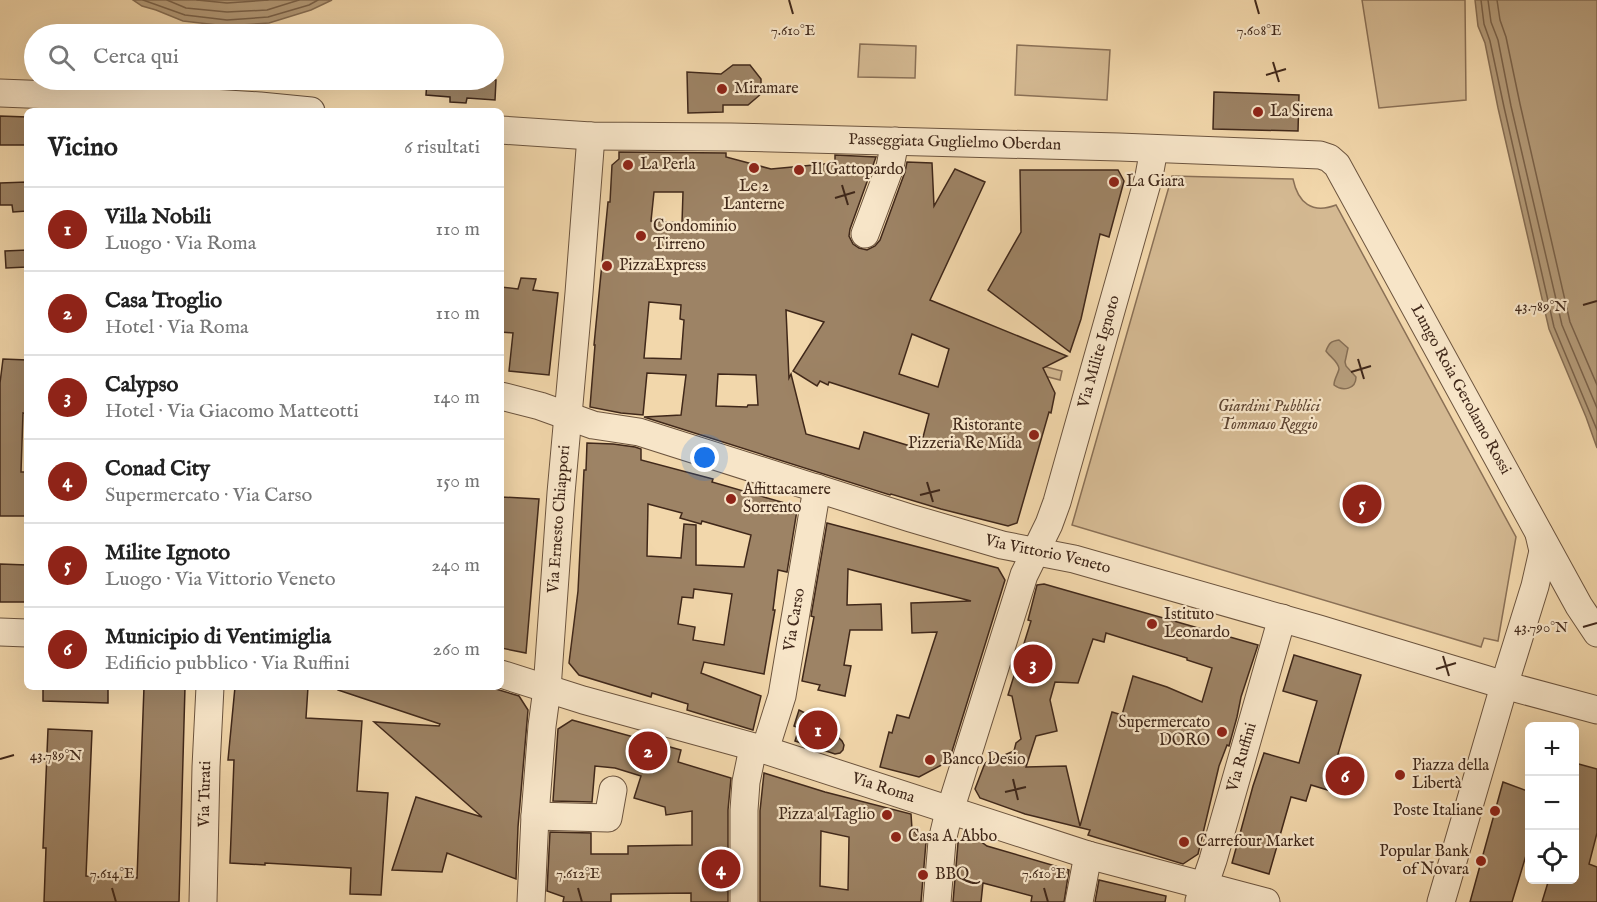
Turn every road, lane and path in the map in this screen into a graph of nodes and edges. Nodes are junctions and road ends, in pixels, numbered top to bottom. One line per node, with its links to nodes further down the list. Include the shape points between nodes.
1 (0, 93): 2 (street, via 130,98)
2 (242, 108)
3 (504, 130): 4 (street, Passeggiata Guglielmo Oberdan)
4 (591, 136): 5 (street, Passeggiata Guglielmo Oberdan); 10 (street, Via Ernesto Chiappori)
5 (895, 141): 6 (street, Passeggiata Guglielmo Oberdan); 8 (street)
6 (1154, 148): 7 (street, Passeggiata Guglielmo Oberdan); 13 (street, Via Milite Ignoto, via 1057,502)
7 (1320, 155): 12 (street, Lungo Roia Gerolamo Rossi, via 1337,165)
8 (866, 234)
9 (504, 397): 10 (street, Via Vittorio Veneto)
10 (568, 417): 11 (street, Via Vittorio Veneto, via 639,432); 22 (street, Via Ernesto Chiappori)
11 (817, 488): 13 (street, Via Vittorio Veneto, via 922,522); 25 (street, Via Carso, via 782,696)
12 (1539, 531): 14 (street, Lungo Roia Gerolamo Rossi); 15 (street, via 1543,551)
13 (1036, 551): 16 (street, Via Vittorio Veneto); 27 (street, Via Milite Ignoto, via 1024,575)
14 (1579, 606): 15 (street, via 1569,600 1550,598); 19 (street, Lungo Roia Gerolamo Rossi)
15 (1528, 607): 21 (street)
16 (1282, 618): 21 (street, Via Vittorio Veneto); 30 (street, Via Ruffini)
17 (0, 632): 18 (street)
18 (24, 633)
19 (1597, 633)
20 (504, 675): 22 (street, Via Roma)
21 (1504, 685): 24 (street, Via Vittorio Veneto); 37 (street)
22 (547, 689): 25 (street, Via Roma); 28 (street, Via Ernesto Chiappori)
23 (210, 690): 31 (street, Via Turati)
24 (1597, 710)
25 (759, 749): 27 (street, Via Roma); 33 (street, Via Carso, via 746,782)
26 (613, 790): 28 (street, via 608,818)
27 (951, 810): 29 (street, Via Roma); 34 (street, Via Milite Ignoto, via 942,841)
28 (535, 816): 32 (street, Via Ernesto Chiappori)
29 (1088, 855): 30 (street, Via Roma); 35 (street)
30 (1201, 894): 36 (street, Via Roma)
31 (203, 902)
32 (531, 902)
33 (744, 902)
34 (937, 902)
35 (1079, 902)
36 (1266, 902)
37 (1441, 902)

